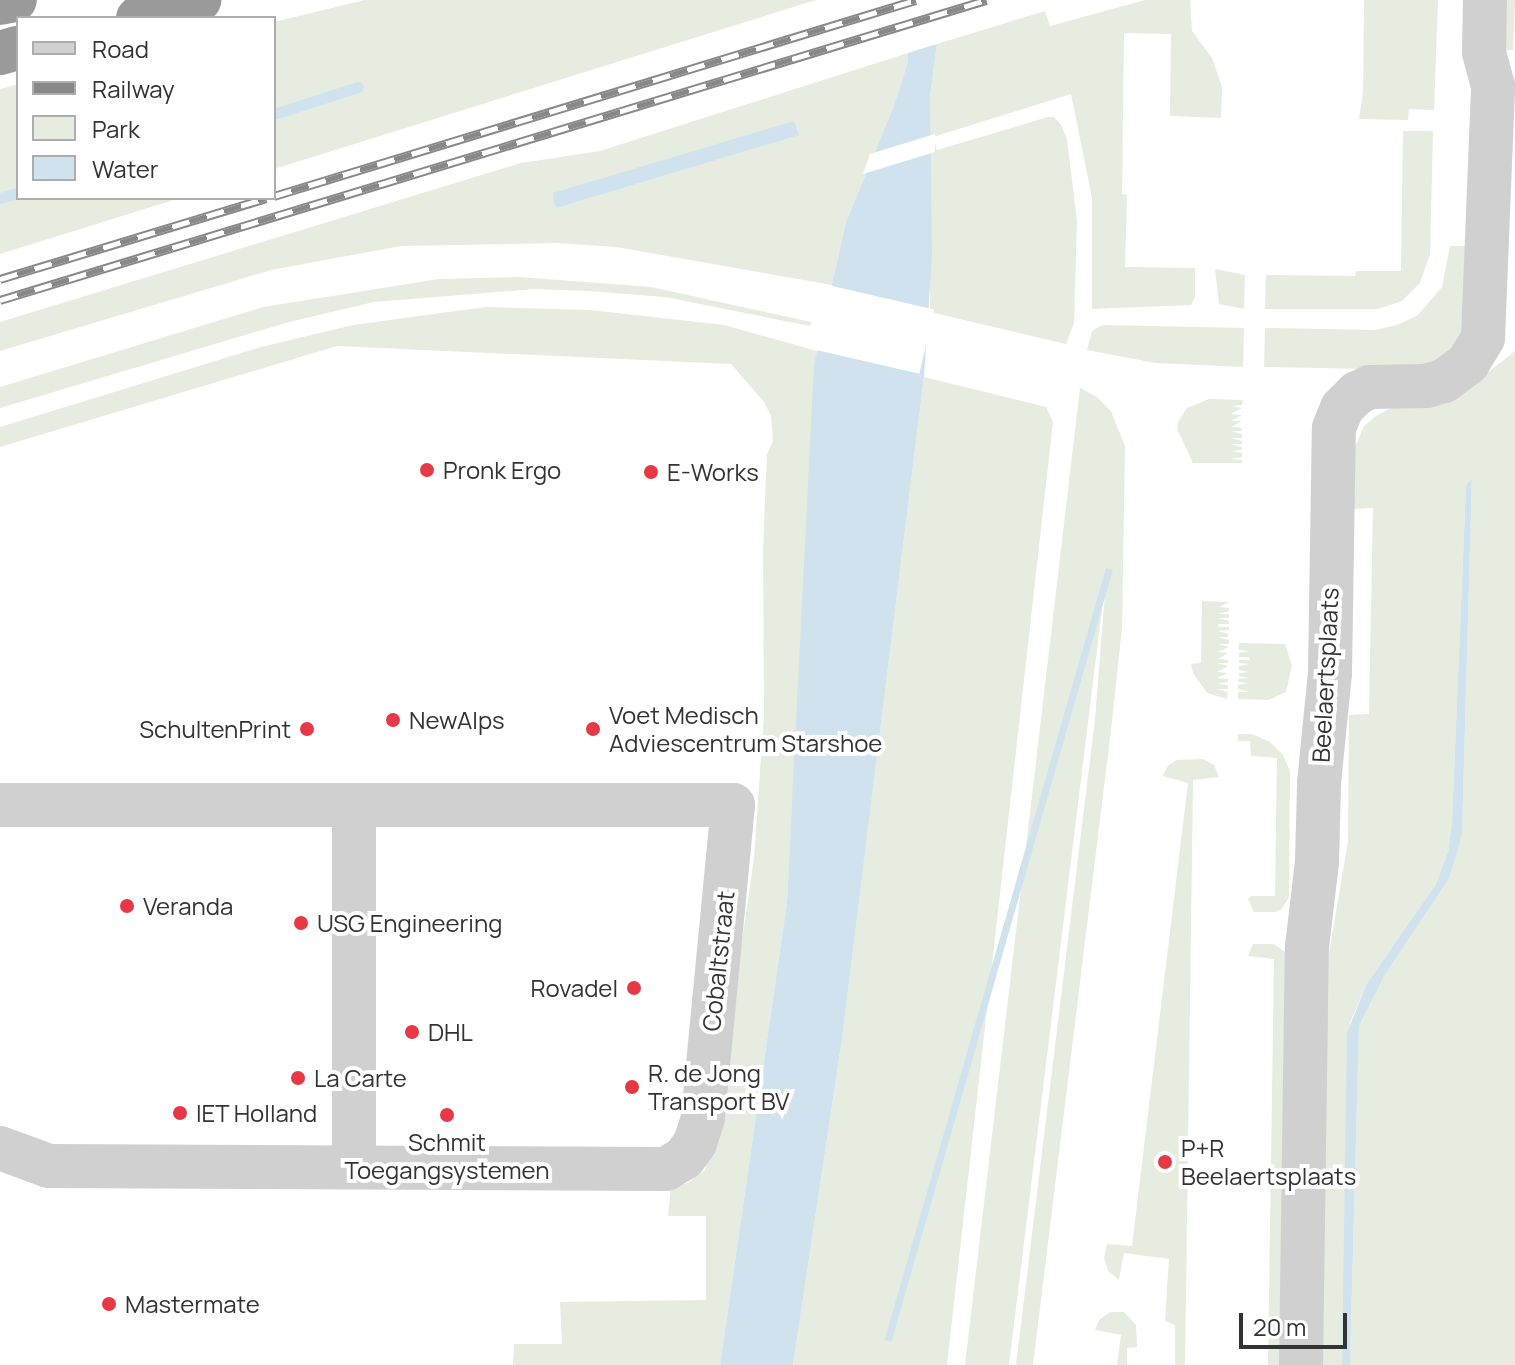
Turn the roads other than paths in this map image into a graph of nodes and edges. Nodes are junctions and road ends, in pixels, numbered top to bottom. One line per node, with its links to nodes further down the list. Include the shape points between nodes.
1 (15, 0): 4 (highway)
2 (199, 0): 5 (highway)
3 (1485, 0): 6 (street, Beelaertsplaats, via 1484,52)
4 (0, 3)
5 (145, 16)
6 (1504, 77): 11 (street, Beelaertsplaats, via 1486,326 1480,344 1462,370 1438,383 1370,387 1357,393 1335,422 1330,673 1307,947)
7 (0, 805): 8 (street, Cobaltstraat)
8 (354, 807): 10 (street); 10 (street, Cobaltstraat, via 733,805 703,1118 684,1158 666,1169)
9 (0, 1148): 10 (street, Cobaltstraat, via 49,1166)
10 (354, 1167)
11 (1301, 1365)

